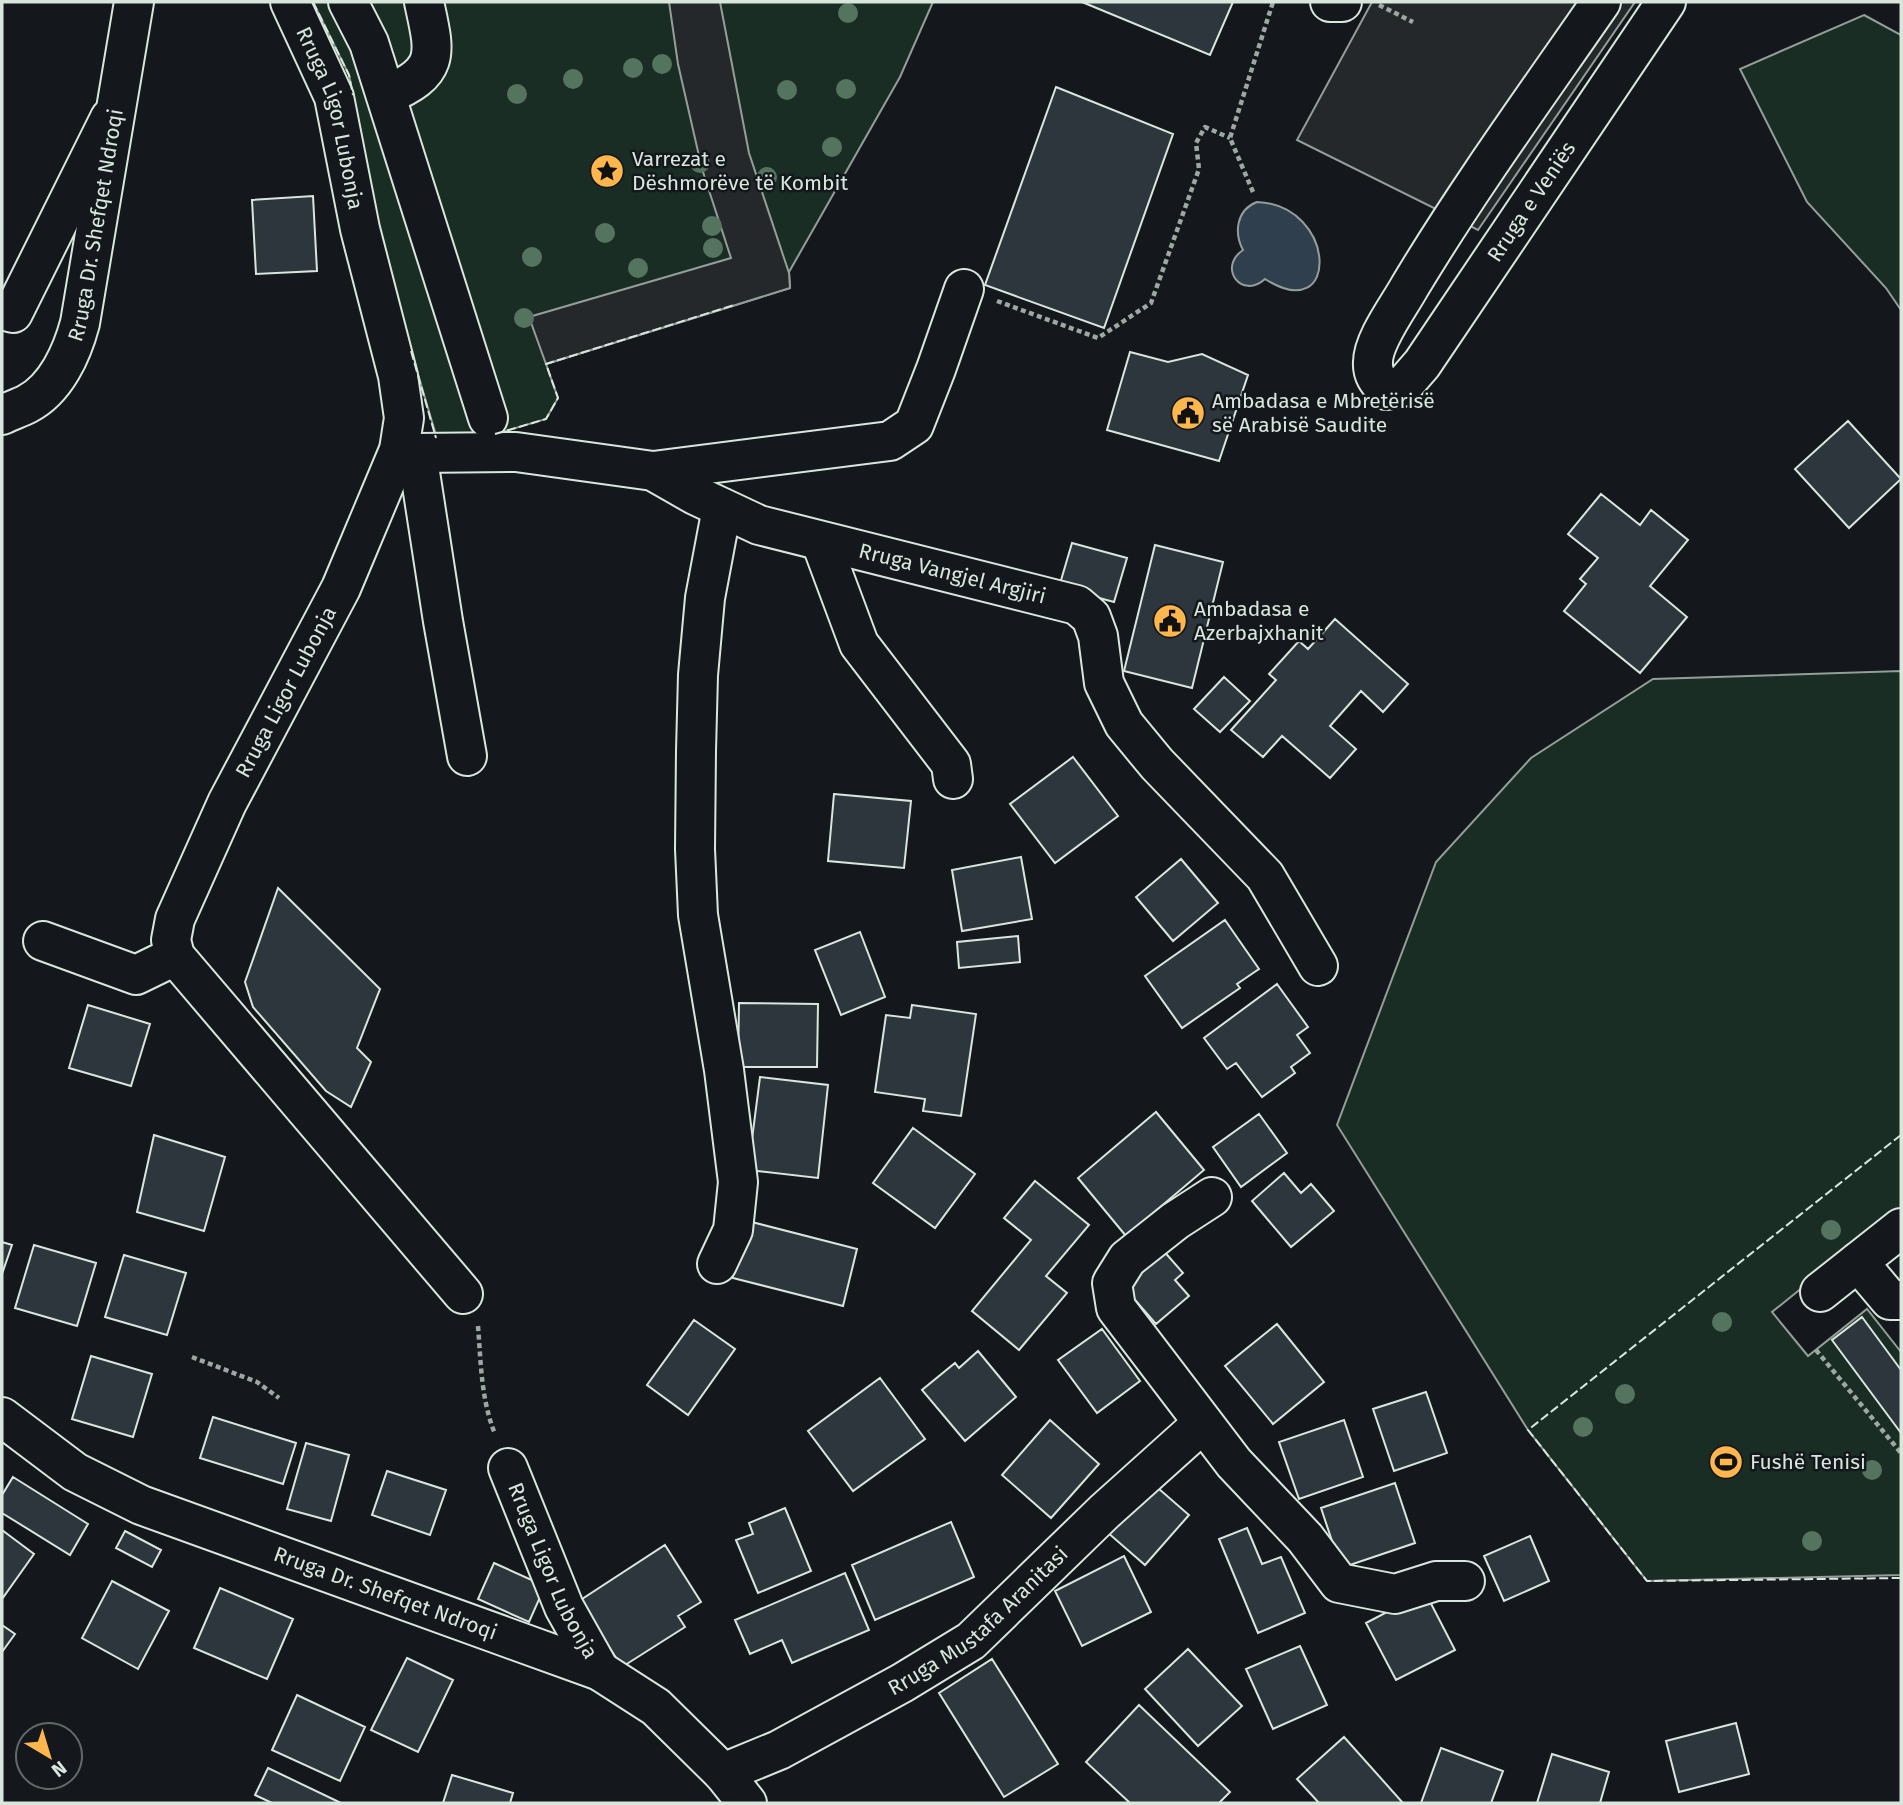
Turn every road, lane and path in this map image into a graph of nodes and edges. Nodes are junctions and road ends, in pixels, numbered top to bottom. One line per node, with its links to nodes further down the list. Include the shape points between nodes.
1 (134, 2): 13 (street, Rruga Dr. Shefqet Ndroqi)
2 (290, 2): 20 (street, Rruga Ligor Lubonja, via 334,97 360,229 398,376)
3 (348, 2): 12 (street, via 369,43)
4 (424, 2): 12 (street, via 433,55 417,77)
5 (1273, 2): 14 (path)
6 (1330, 2): 7 (street)
7 (1342, 2)
8 (1374, 2): 11 (path)
9 (1601, 2): 10 (street, Rruga e Veniës, via 1394,312 1373,362 1375,378 1386,390 1402,387 1422,364)
10 (1666, 2)
11 (1413, 22)
12 (386, 95): 19 (street)
13 (115, 108): 17 (street, via 13,313); 18 (street, Rruga Dr. Shefqet Ndroqi, via 72,351 56,378 30,403)
14 (1230, 138): 15 (path); 16 (path, via 1205,127 1196,144 1199,169 1151,303 1098,338)
15 (1253, 192)
16 (964, 289): 21 (street, via 914,425 890,441)
17 (2, 310)
18 (2, 415)
19 (488, 418)
20 (408, 452): 21 (street, Rruga Vangjel Argjiri, via 516,452); 24 (street); 27 (street, Rruga Ligor Lubonja, via 227,803 181,908 171,940)
21 (653, 471): 22 (street, Rruga Vangjel Argjiri)
22 (722, 508): 23 (street, Rruga Vangjel Argjiri, via 760,525); 32 (street, via 705,598 698,675 695,849 698,915 738,1182 733,1230)
23 (821, 542): 25 (street, via 859,644 951,764); 28 (street, Rruga Vangjel Argjiri, via 1077,605 1091,617 1104,682 1124,724 1265,876)
24 (467, 756)
25 (953, 779)
26 (43, 941): 27 (street, via 136,975)
27 (175, 956): 34 (street)
28 (1318, 966)
29 (1212, 1197): 40 (street, via 1127,1259 1112,1283 1116,1308)
30 (1901, 1228): 31 (street)
31 (1858, 1262): 33 (street); 35 (street, via 1890,1300)
32 (717, 1264)
33 (1820, 1292)
34 (463, 1294): 42 (path, via 478,1322 480,1379)
35 (1901, 1300)
36 (1816, 1350): 41 (path)
37 (192, 1357): 38 (path, via 257,1382)
38 (279, 1398)
39 (2, 1417): 44 (street, Rruga Dr. Shefqet Ndroqi, via 75,1472 141,1504)
40 (1203, 1423): 43 (street, via 1339,1583 1395,1594 1436,1581); 45 (street, Rruga Mustafa Aranitasi, via 971,1641 779,1750)
41 (1901, 1454)
42 (508, 1468): 44 (street, Rruga Ligor Lubonja, via 564,1607)
43 (1465, 1581)
44 (600, 1671): 45 (street, Rruga Dr. Shefqet Ndroqi, via 656,1707)
45 (723, 1773): 46 (street, Rruga Dr. Shefqet Ndroqi)
46 (747, 1803)

